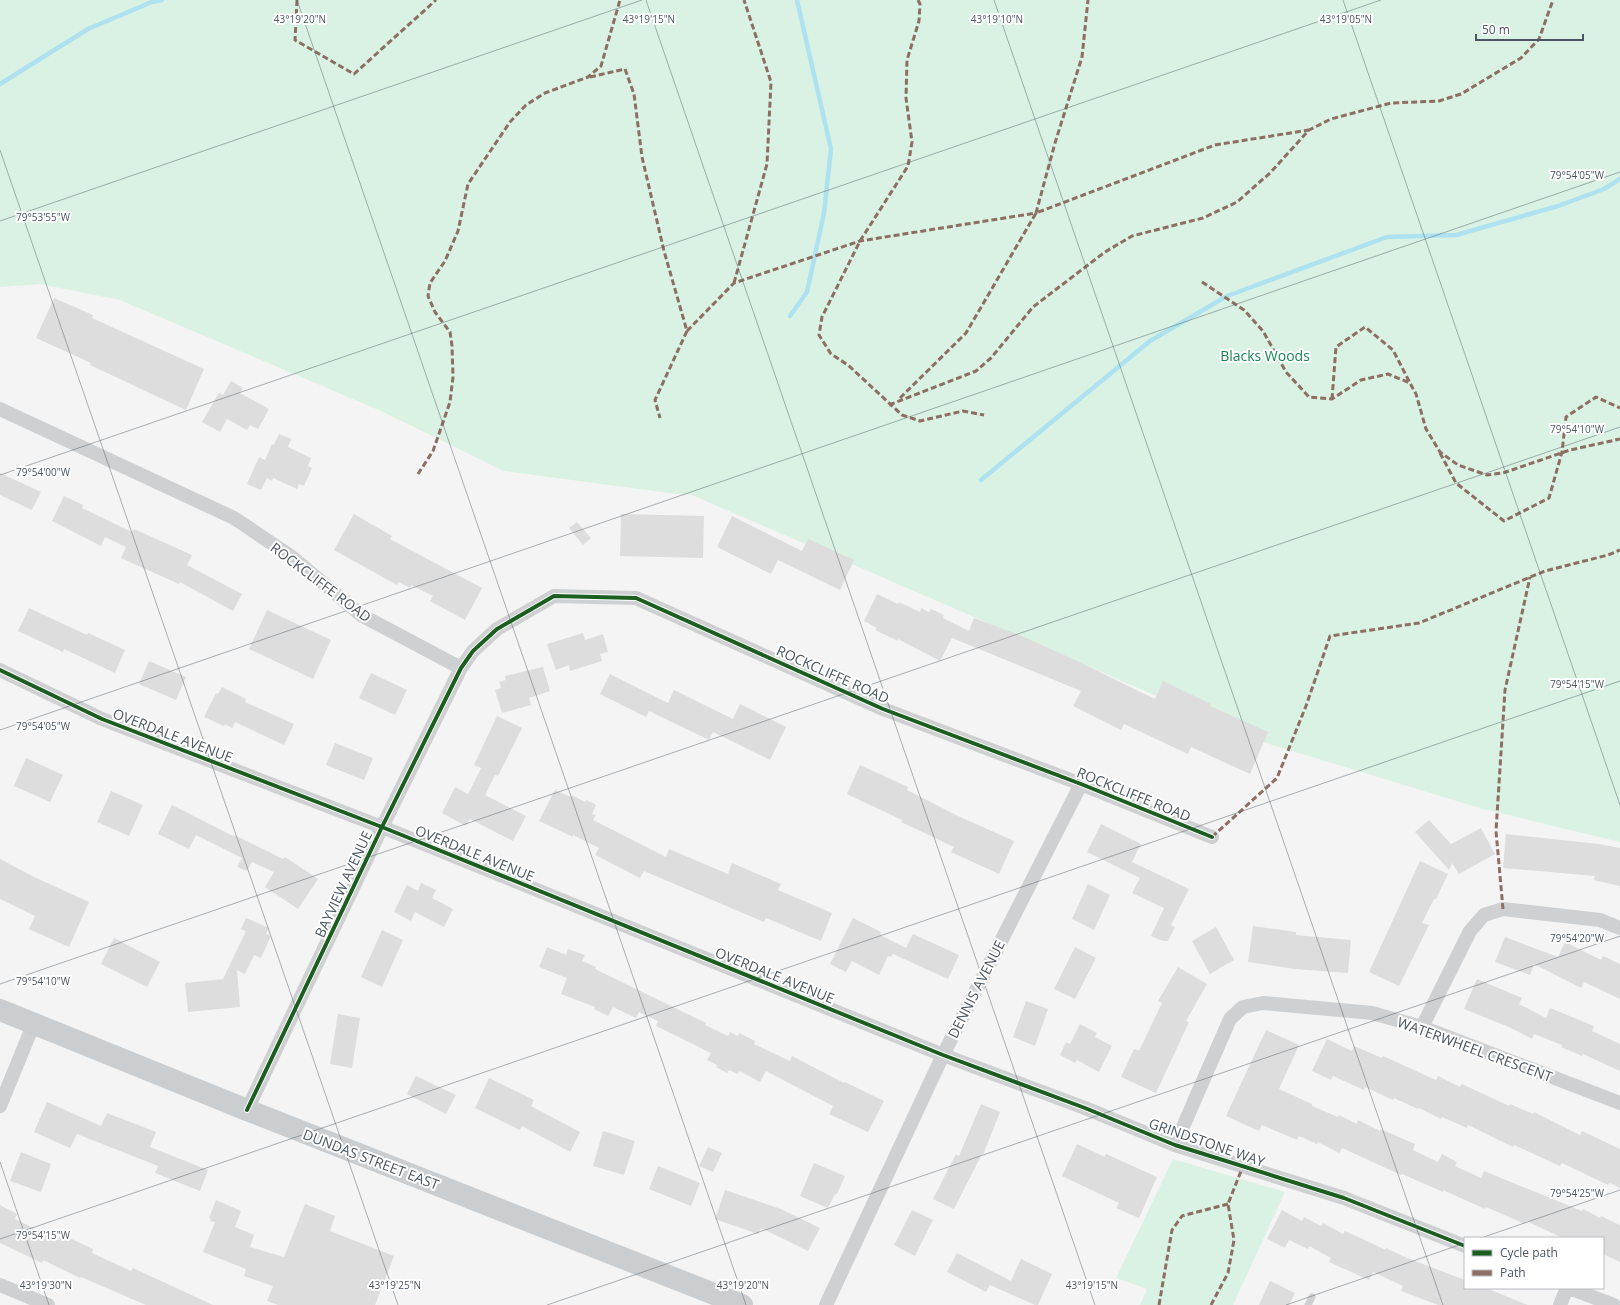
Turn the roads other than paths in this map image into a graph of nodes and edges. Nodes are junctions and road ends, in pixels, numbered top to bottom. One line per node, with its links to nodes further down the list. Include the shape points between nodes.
1 (0, 409): 2 (street, ROCKCLIFFE ROAD, via 234,518 292,557 361,615)
2 (461, 668): 4 (street, ROCKCLIFFE ROAD, via 473,651 497,629 554,596 636,598 883,709); 5 (street, BAYVIEW AVENUE)
3 (0, 670): 5 (street, OVERDALE AVENUE, via 102,719)
4 (1081, 784): 6 (street, ROCKCLIFFE ROAD); 11 (street, DENNIS AVENUE)
5 (382, 827): 11 (street, OVERDALE AVENUE); 14 (street, BAYVIEW AVENUE)
6 (1212, 837)
7 (1620, 928): 10 (street, via 1600,920 1503,909 1484,915 1470,930)
8 (0, 1010): 9 (main road, DUNDAS STREET EAST)
9 (34, 1023): 13 (street); 14 (main road, DUNDAS STREET EAST)
10 (1422, 1027): 12 (street, WATERWHEEL CRESCENT); 15 (street, WATERWHEEL CRESCENT, via 1372,1013 1263,1003 1243,1006 1230,1019)
11 (943, 1054): 15 (street, GRINDSTONE WAY); 23 (street, DENNIS AVENUE)
12 (1620, 1103)
13 (0, 1106)
14 (247, 1110): 22 (main road, DUNDAS STREET EAST)
15 (1175, 1145): 16 (street, GRINDSTONE WAY, via 1344,1198)
16 (1464, 1246)
17 (0, 1285): 21 (street)
18 (1568, 1289): 25 (street)
19 (1571, 1289): 26 (street)
20 (1312, 1296): 24 (lane)
21 (48, 1305)
22 (742, 1305)
23 (826, 1305)
24 (1308, 1305)
25 (1560, 1305)
26 (1614, 1305)

